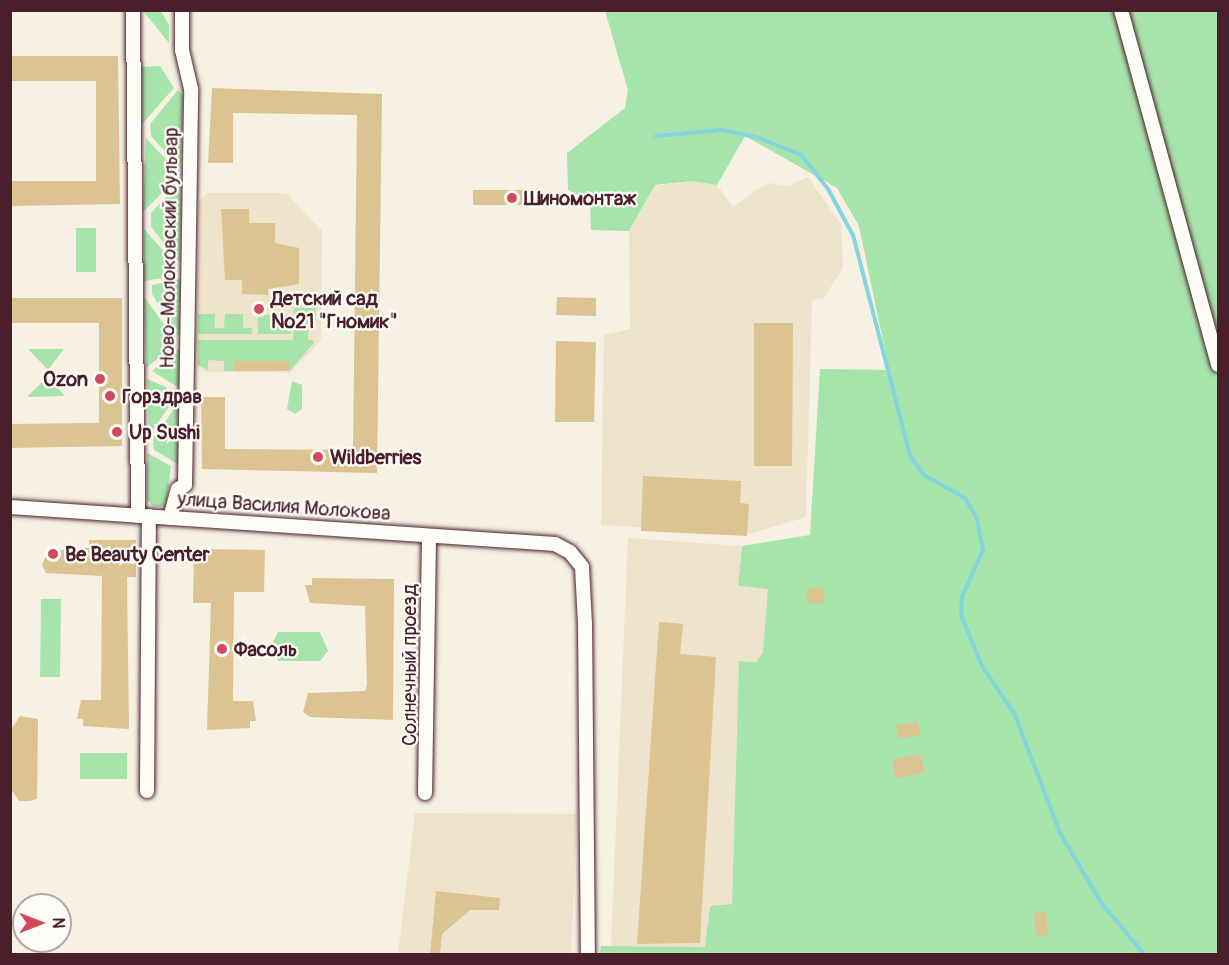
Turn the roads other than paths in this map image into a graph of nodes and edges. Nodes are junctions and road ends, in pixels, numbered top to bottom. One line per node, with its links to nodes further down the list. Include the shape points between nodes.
1 (133, 10): 8 (street, Ново-Молоковский бульвар)
2 (182, 10): 9 (street, Ново-Молоковский бульвар, via 182,50 191,89 185,485 178,489)
3 (1121, 10): 5 (street)
4 (1218, 316): 5 (street)
5 (1208, 328): 6 (street)
6 (1218, 365)
7 (10, 507): 8 (street, улица Василия Молокова)
8 (144, 516): 9 (street, улица Василия Молокова); 11 (street, Ново-Молоковский бульвар)
9 (170, 518): 10 (street, улица Василия Молокова)
10 (429, 536): 12 (street, Солнечный проезд); 13 (street, улица Василия Молокова, via 555,544 570,552 582,567)
11 (147, 791)
12 (425, 793)
13 (588, 954)

